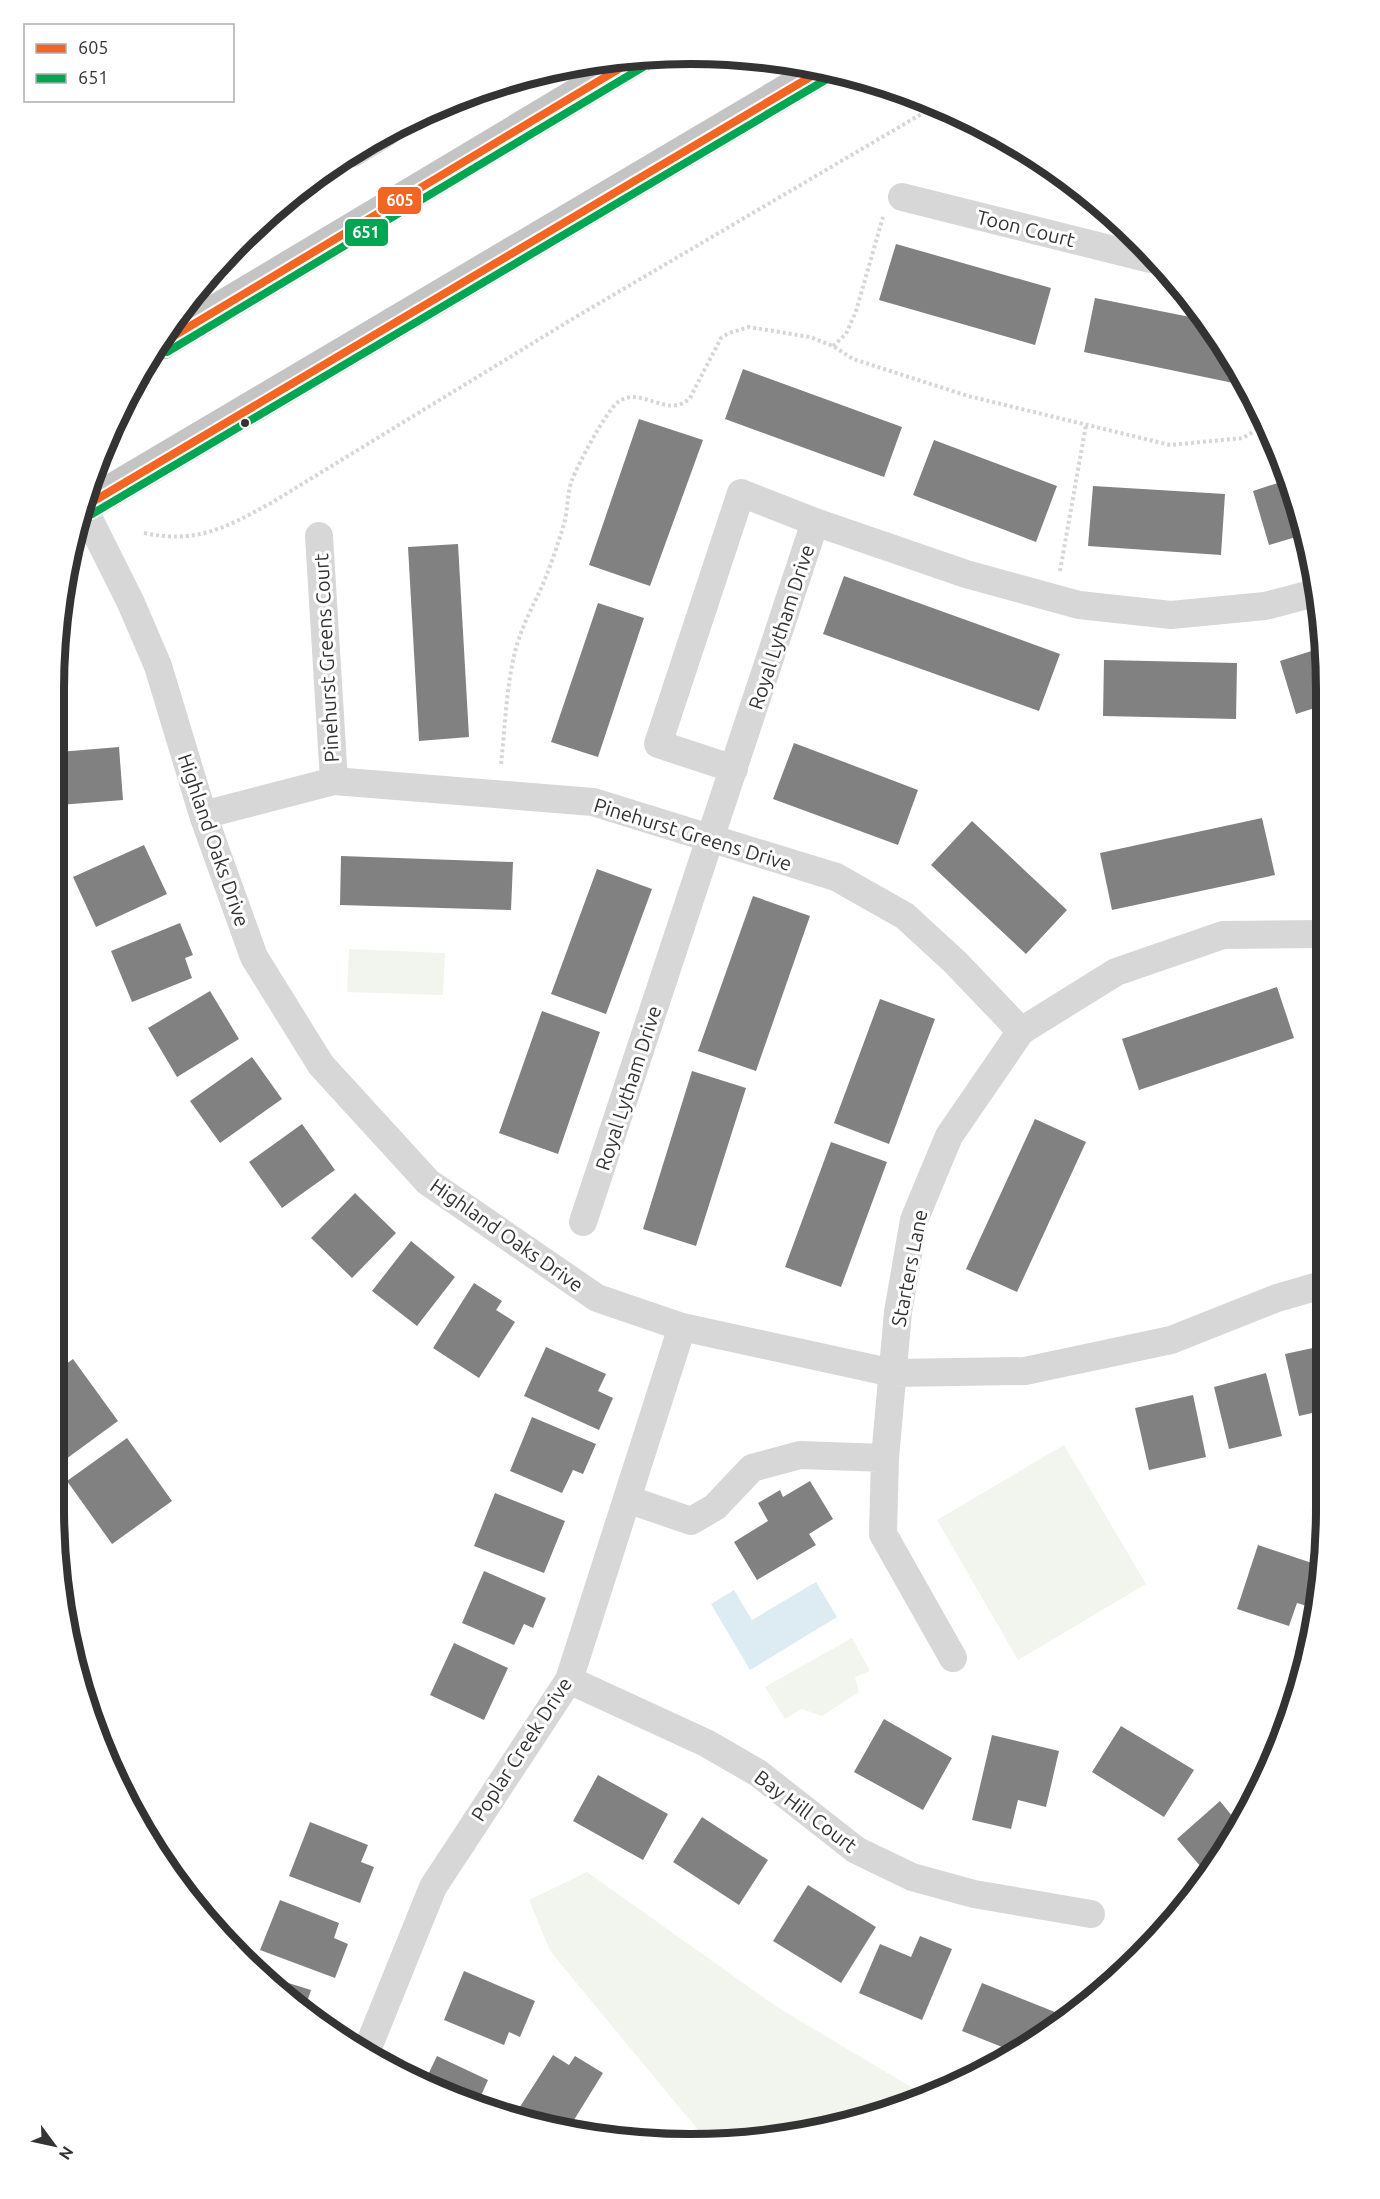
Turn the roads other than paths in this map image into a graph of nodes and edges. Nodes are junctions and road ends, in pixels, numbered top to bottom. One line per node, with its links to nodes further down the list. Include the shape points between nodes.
1 (620, 69): 5 (highway)
2 (811, 77): 8 (highway)
3 (893, 206): 4 (street, Toon Court)
4 (1140, 257)
5 (229, 303): 6 (highway); 7 (highway)
6 (190, 314)
7 (175, 335)
8 (94, 501)
9 (89, 519): 15 (street, Highland Oaks Drive, via 158,666)
10 (815, 522): 12 (street, Royal Lytham Drive, via 966,574 1079,604 1171,615 1265,606); 13 (street, Royal Lytham Drive); 13 (street, via 741,493 658,744)
11 (319, 536): 14 (street, Pinehurst Greens Court)
12 (1308, 595)
13 (734, 769): 16 (street, Royal Lytham Drive)
14 (334, 781): 15 (street, Pinehurst Greens Drive); 16 (street, Pinehurst Greens Drive, via 593,802)
15 (203, 815): 21 (street, Highland Oaks Drive, via 254,957 321,1065 428,1182 597,1298)
16 (710, 839): 18 (street, Pinehurst Greens Drive, via 836,877 905,915); 19 (street, Royal Lytham Drive)
17 (1316, 934): 18 (street, Starters Lane, via 1223,934 1116,972)
18 (1021, 1031): 22 (street, Starters Lane, via 949,1136 914,1220)
19 (583, 1222)
20 (1316, 1287): 22 (street, Highland Oaks Drive, via 1171,1340 1025,1371)
21 (682, 1327): 22 (street, Highland Oaks Drive); 24 (street, Poplar Creek Drive)
22 (892, 1373): 23 (street, Starters Lane)
23 (885, 1458): 24 (street, via 800,1455 752,1468 715,1507 692,1521); 25 (street, Starters Lane, via 883,1534)
24 (627, 1500): 26 (street, Poplar Creek Drive)
25 (953, 1659)
26 (568, 1680): 27 (street, Bay Hill Court, via 706,1743 759,1773 856,1850 912,1877 974,1894); 28 (street, Poplar Creek Drive, via 433,1887)
27 (1091, 1914)
28 (369, 2046)

